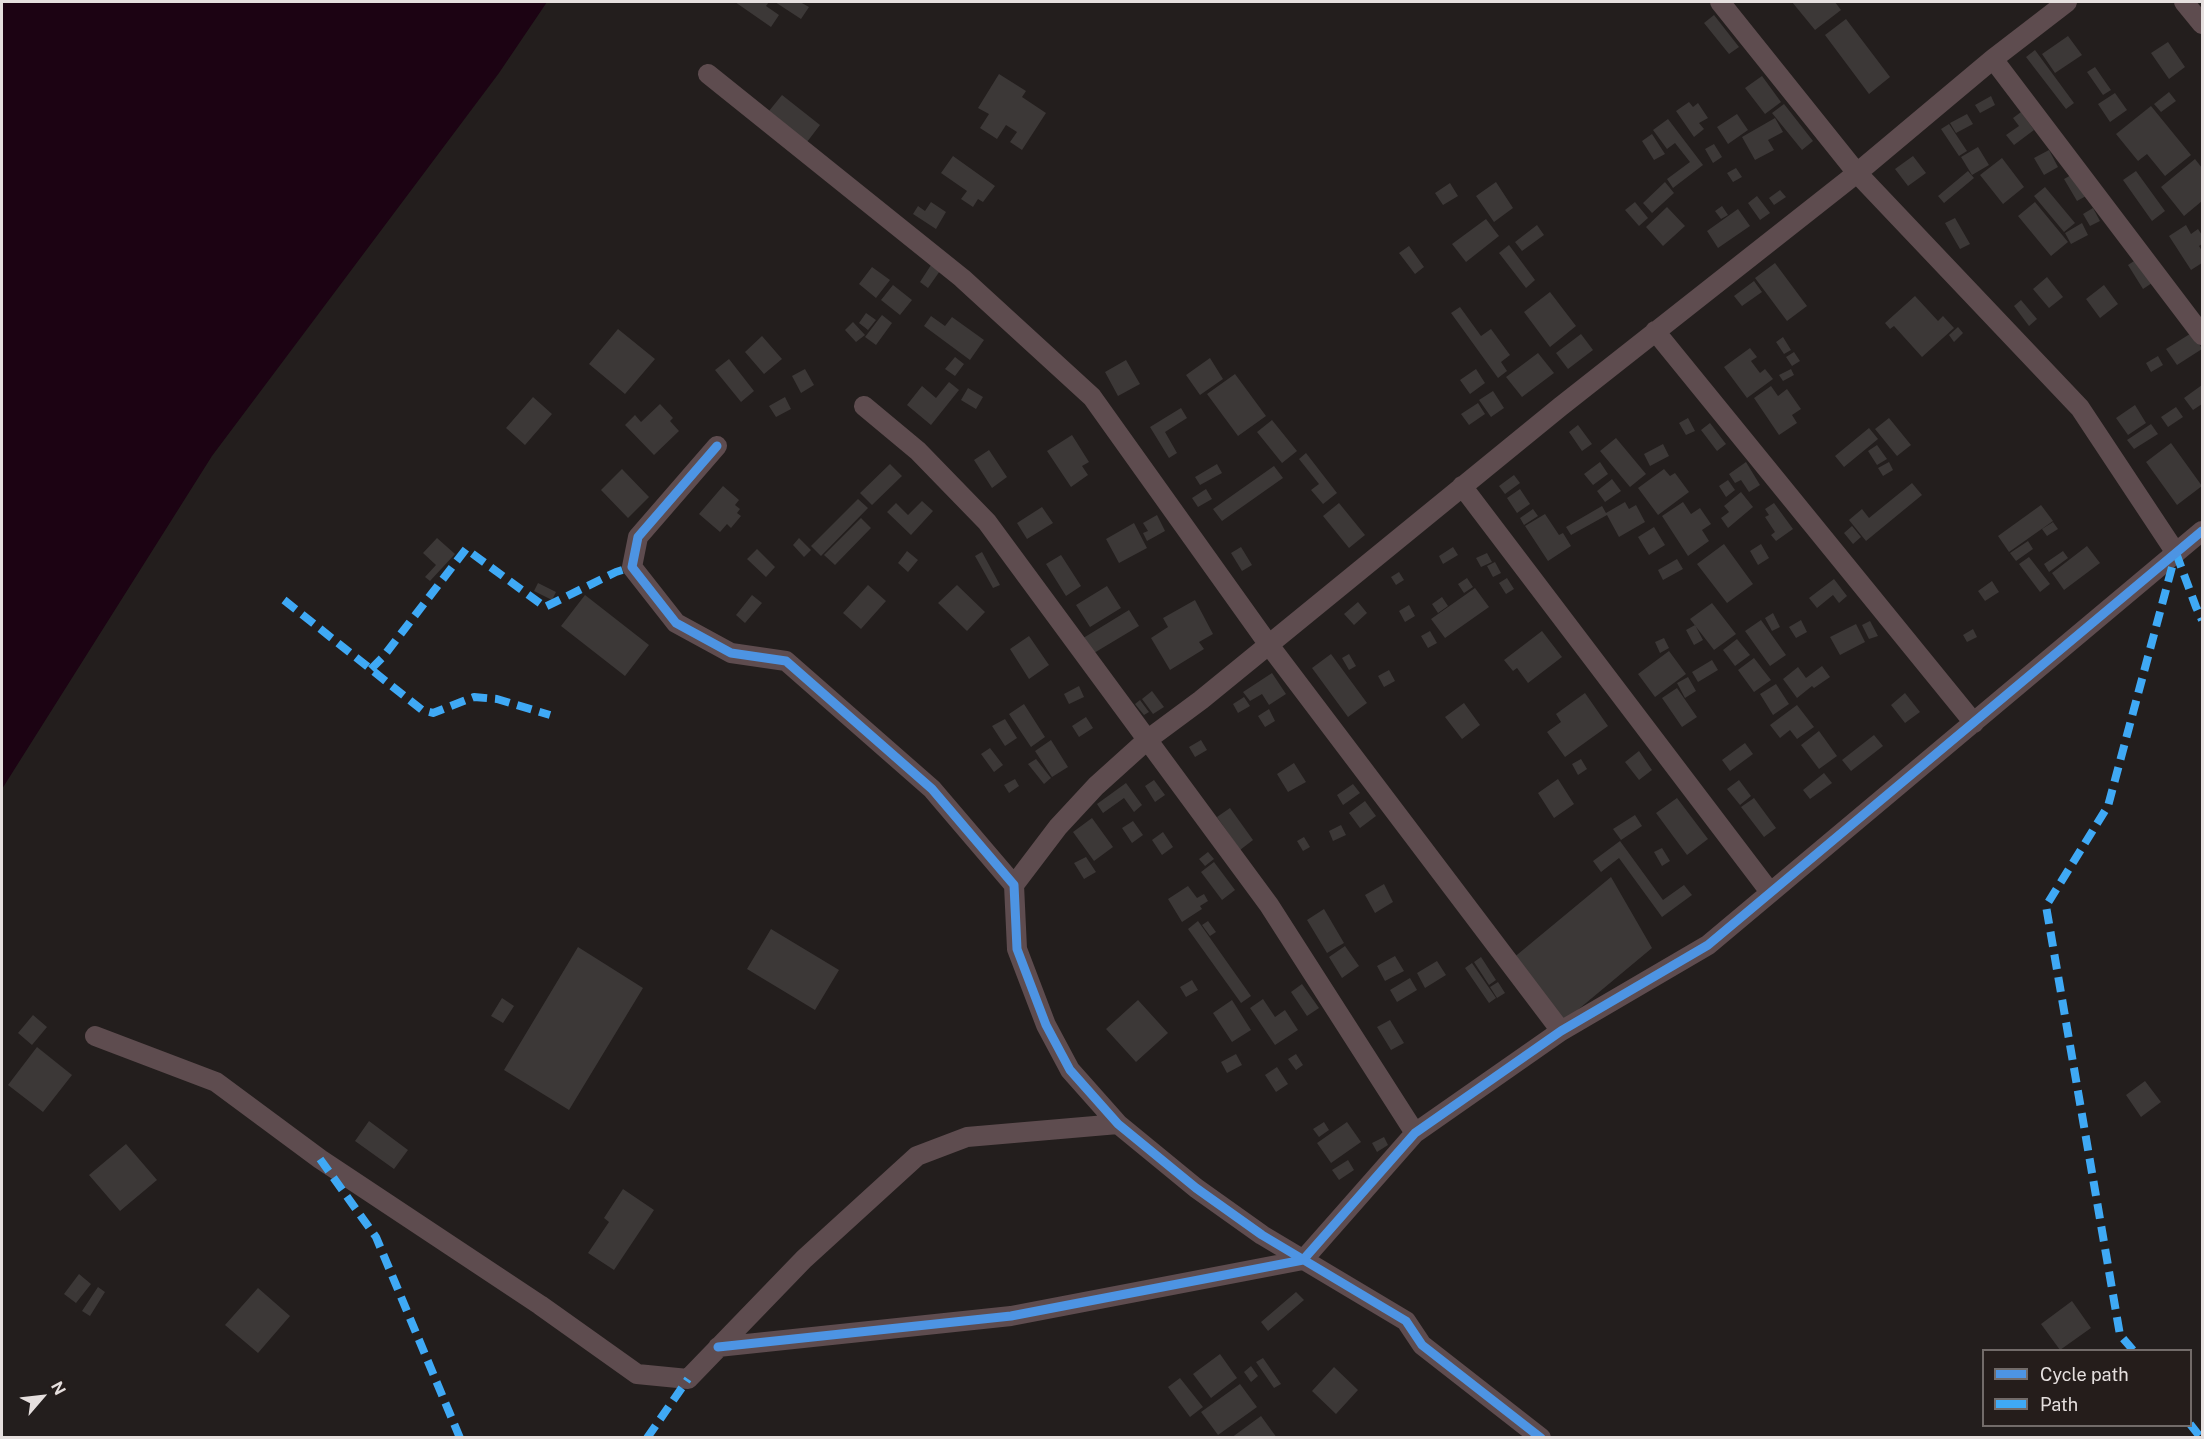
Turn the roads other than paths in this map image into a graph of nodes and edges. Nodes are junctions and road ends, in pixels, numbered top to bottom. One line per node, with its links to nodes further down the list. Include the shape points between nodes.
1 (1720, 2): 7 (street)
2 (2067, 2): 5 (street)
3 (2184, 2): 4 (street)
4 (2202, 24)
5 (1993, 59): 7 (street); 9 (street)
6 (708, 74): 15 (street, via 962,278 1092,397)
7 (1857, 172): 8 (street); 14 (street, via 2080,408)
8 (1655, 331): 12 (street); 16 (street)
9 (2202, 335)
10 (864, 406): 17 (street, via 918,451 987,522)
11 (717, 446): 18 (street, via 638,537 632,567 676,623 731,653 786,661 932,789)
12 (1462, 486): 15 (street); 19 (street)
13 (2202, 531): 14 (street)
14 (2176, 553): 16 (street)
15 (1269, 645): 17 (street); 20 (street)
16 (1974, 723): 19 (street)
17 (1147, 740): 18 (street, via 1058,826); 23 (street, via 1269,905)
18 (1014, 885): 22 (street, via 1017,949 1046,1025 1070,1070)
19 (1770, 892): 20 (street, via 1708,945)
20 (1561, 1031): 23 (street)
21 (95, 1036): 25 (street, via 216,1082 320,1159 637,1374 688,1379)
22 (1118, 1124): 24 (street, via 1196,1188); 25 (street, via 967,1137 917,1156 804,1259)
23 (1415, 1133): 24 (street)
24 (1303, 1260): 25 (street, via 1011,1316); 26 (street, via 1407,1321 1422,1345)
25 (718, 1347)
26 (1541, 1437)

